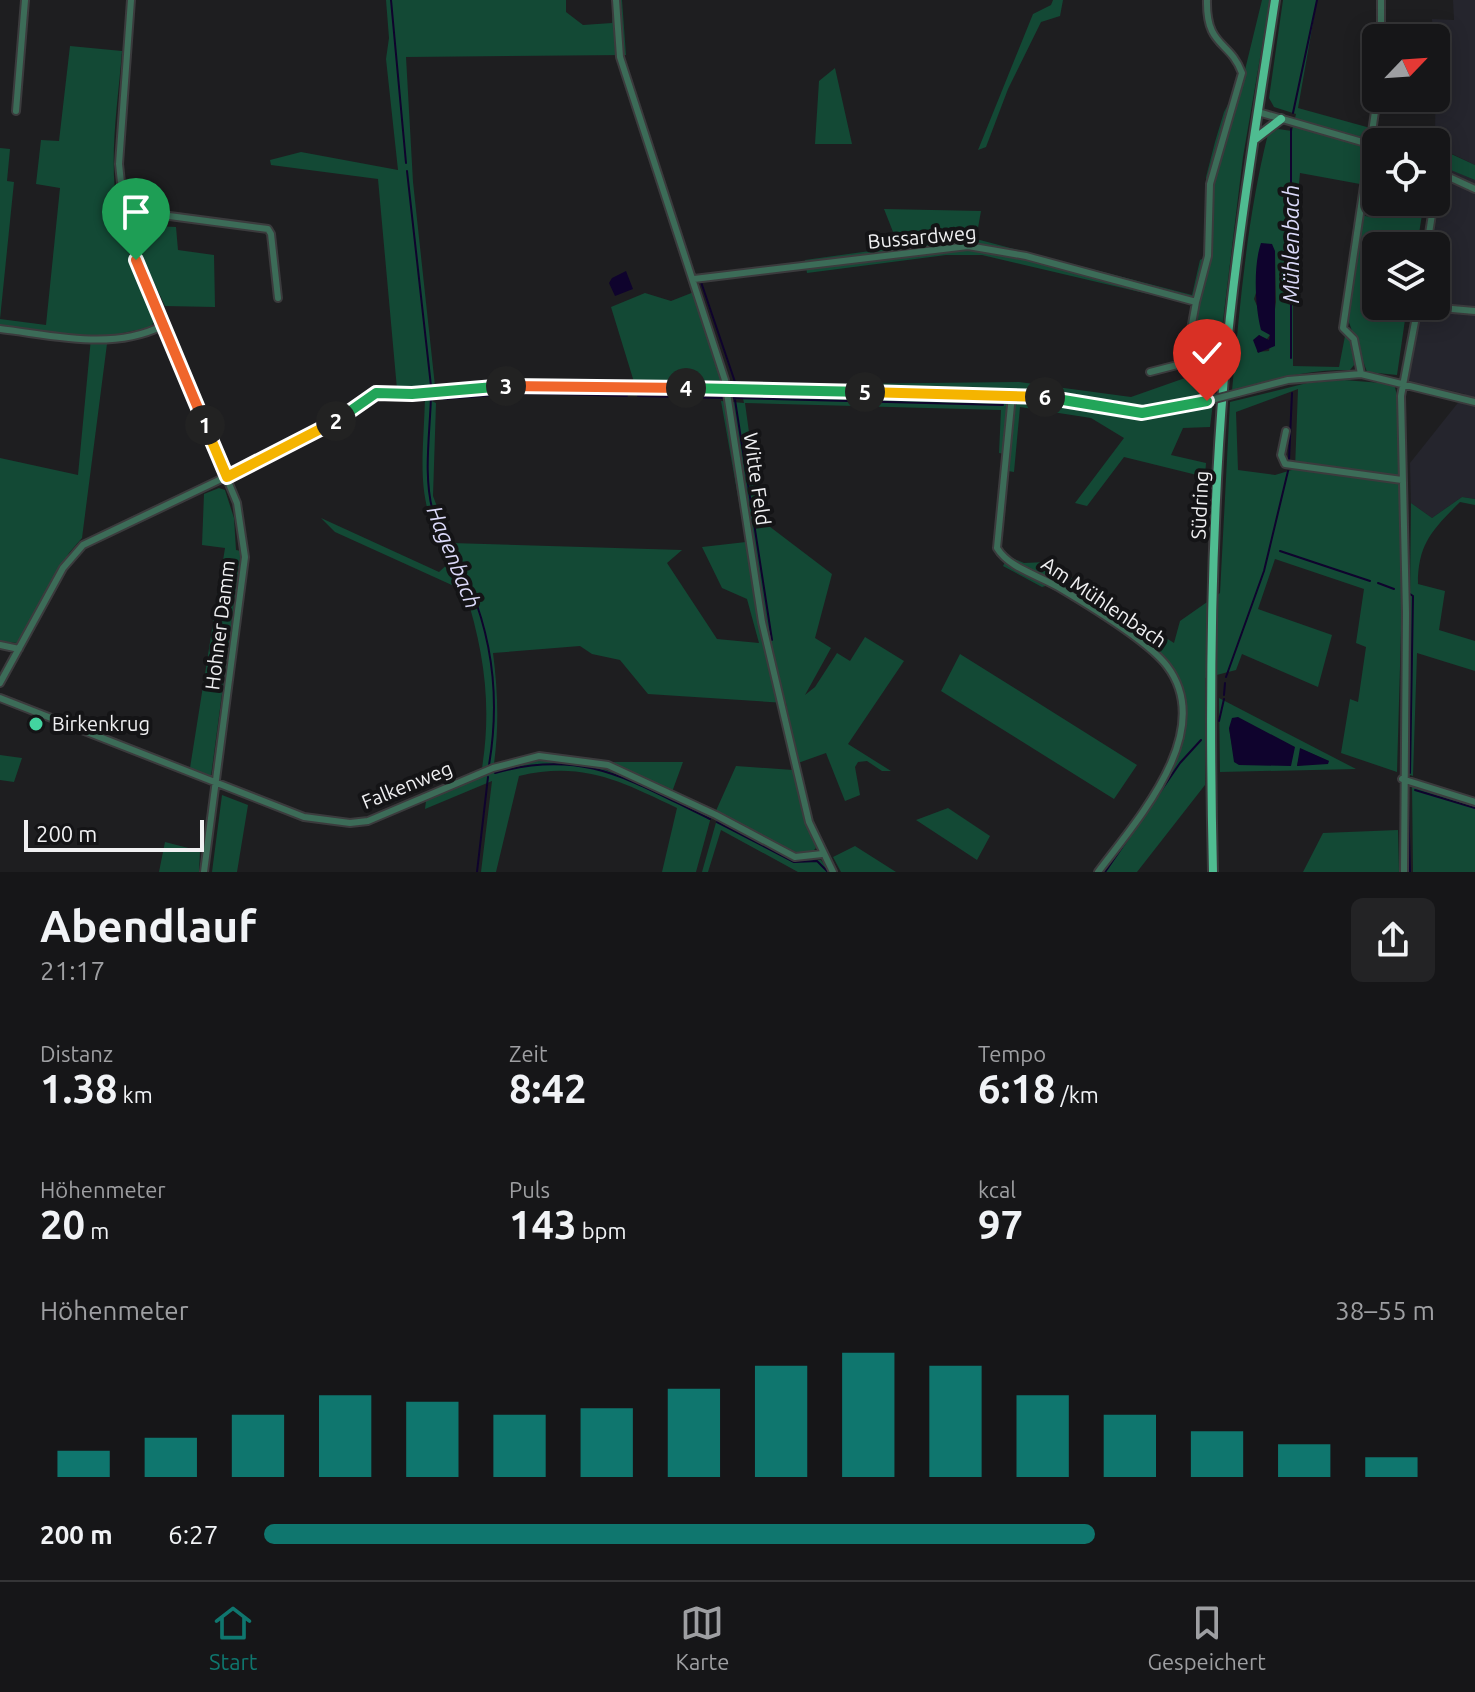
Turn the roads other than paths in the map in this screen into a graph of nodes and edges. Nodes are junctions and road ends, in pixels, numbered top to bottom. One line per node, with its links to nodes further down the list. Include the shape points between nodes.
1 (25, 0): 8 (street)
2 (131, 0): 15 (street, Hohner Damm, via 119,164)
3 (616, 0): 17 (street, Witte Feld, via 620,57)
4 (1207, 0): 19 (street, via 1212,33 1242,73 1210,184 1208,256)
5 (1275, 0): 9 (main road, Südring)
6 (1381, 0): 7 (street)
7 (1381, 24)
8 (16, 111)
9 (1258, 112): 10 (street); 11 (main road, Südring)
10 (1281, 119): 11 (main road); 12 (street)
11 (1255, 139): 45 (main road, Südring, via 1235,272 1215,503)
12 (1362, 142)
13 (1450, 177): 14 (street)
14 (1475, 189)
15 (124, 210): 18 (street, via 268,229); 23 (street, Hohner Damm, via 136,260)
16 (1362, 212): 26 (street, via 1343,328 1354,339)
17 (694, 279): 19 (street, Bussardweg, via 968,246 1026,256); 28 (street, Witte Feld)
18 (278, 298)
19 (1196, 302): 25 (street, via 1185,363)
20 (1450, 309): 21 (street)
21 (1475, 311)
22 (1415, 320): 27 (street)
23 (162, 326): 24 (street, via 88,340); 32 (street, Hohner Damm)
24 (0, 329)
25 (1150, 372)
26 (1361, 374): 27 (street); 29 (street, bridge, via 1288,380 1142,413)
27 (1403, 382): 30 (street); 33 (street)
28 (727, 390): 29 (street); 32 (street, via 521,385 376,393 326,429); 41 (street, Witte Feld, via 762,622 809,822)
29 (1012, 395): 44 (street, Am Mühlenbach, via 997,548 1004,560 1059,588 1154,653 1180,693 1183,723 1175,754)
30 (1475, 402)
31 (1286, 431): 33 (street, via 1281,455 1285,464)
32 (227, 477): 35 (street, via 83,545 63,568); 39 (street, Hohner Damm, via 243,527 245,557)
33 (1402, 480): 38 (street)
34 (0, 645): 35 (street)
35 (19, 649): 36 (street)
36 (0, 683)
37 (0, 698): 39 (street, Falkenweg)
38 (1402, 779): 40 (street); 46 (street)
39 (216, 783): 41 (street, Falkenweg, via 304,817 350,823 368,821 493,768 539,756 608,765 795,857); 42 (street, Hohner Damm)
40 (1475, 802)
41 (822, 854): 43 (street, Witte Feld)
42 (204, 872)
43 (833, 872)
44 (1098, 872)
45 (1213, 872)
46 (1404, 872)

